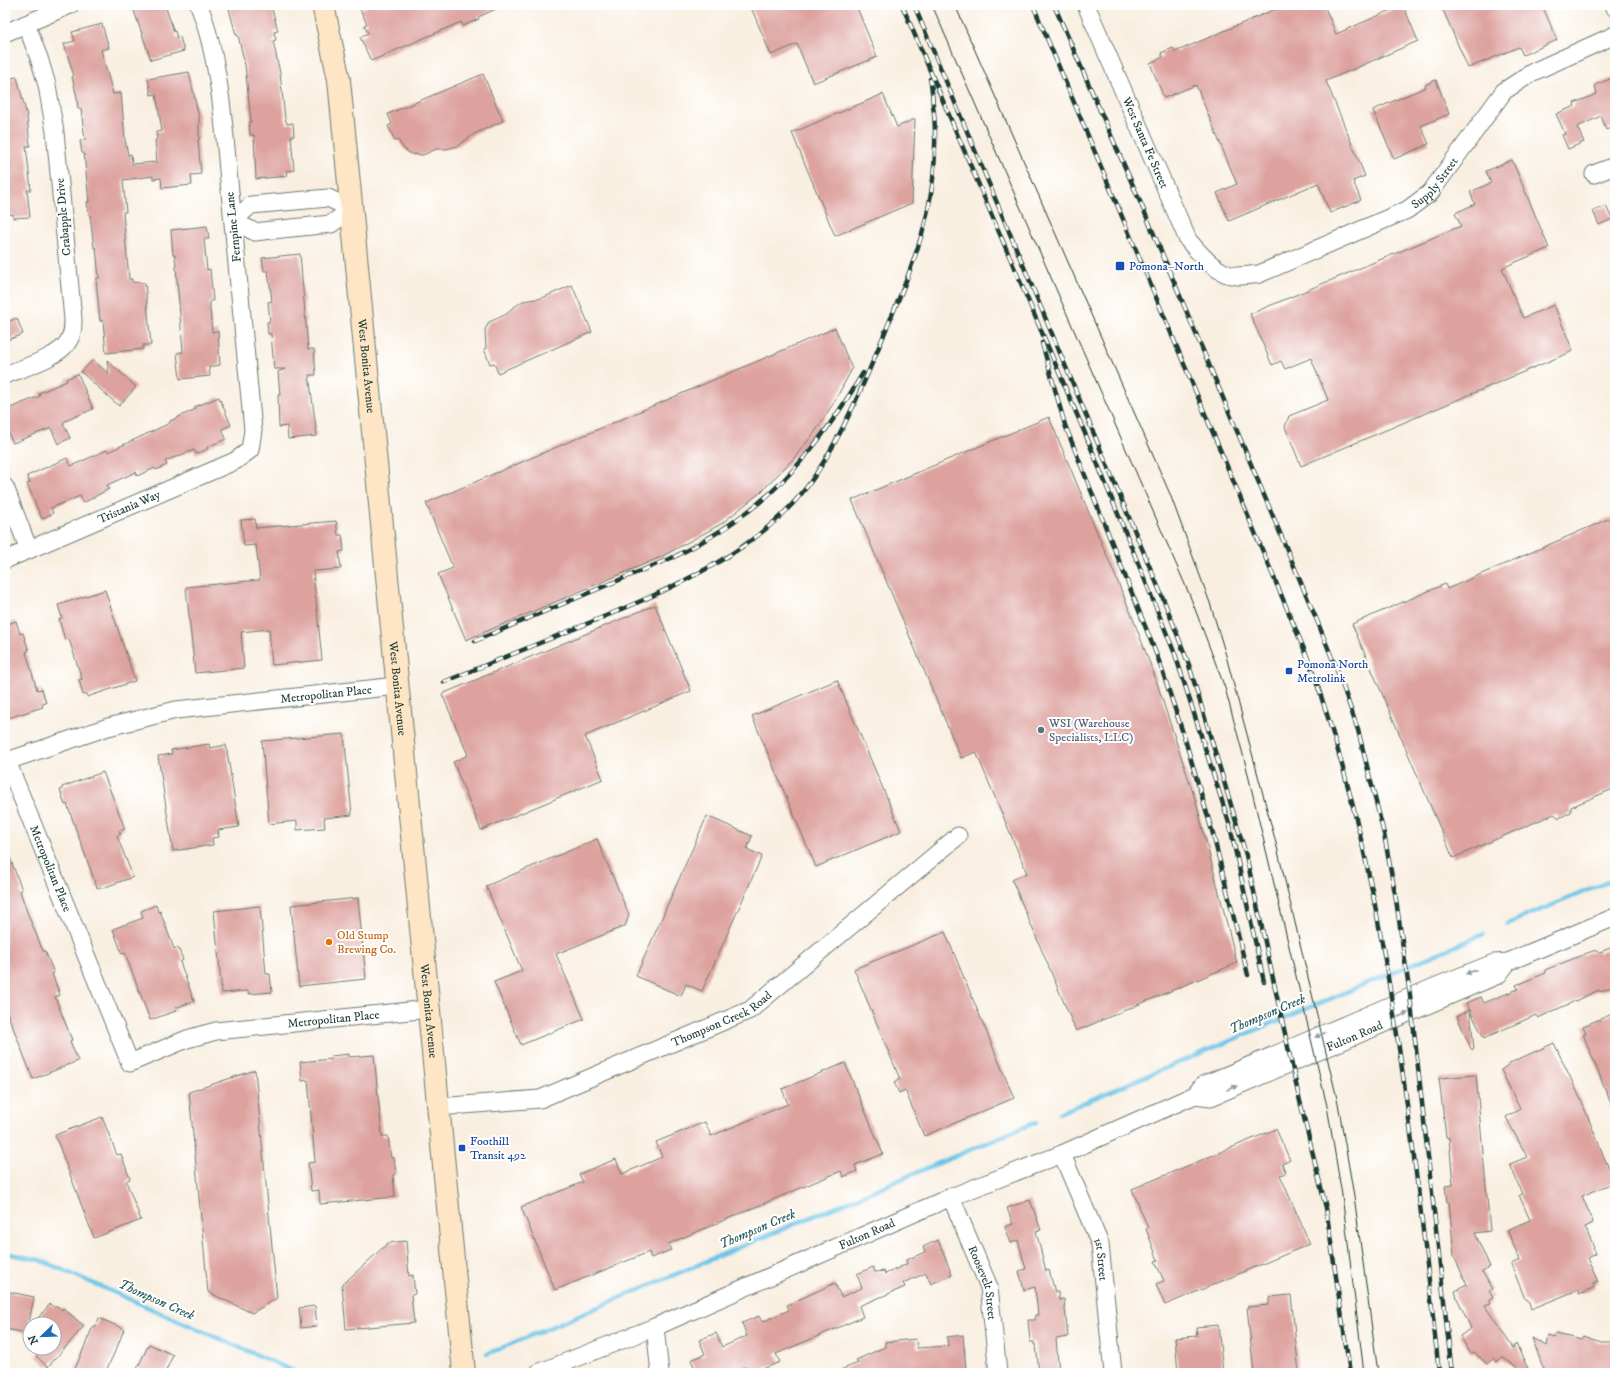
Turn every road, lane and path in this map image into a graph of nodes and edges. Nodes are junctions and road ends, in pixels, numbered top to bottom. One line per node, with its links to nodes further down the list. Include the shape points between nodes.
1 (70, 5): 7 (street)
2 (199, 5): 13 (street, Fernpine Lane, via 216,75)
3 (323, 5): 12 (main road, West Bonita Avenue, via 339,80)
4 (1086, 5): 14 (street, West Santa Fe Street, via 1188,240 1203,257)
5 (1614, 5): 6 (street)
6 (1615, 8)
7 (26, 24): 8 (street); 15 (street, Crabapple Drive, via 47,85 55,132 73,333 69,342 58,351)
8 (5, 32)
9 (1615, 35): 14 (street, Supply Street, via 1533,72 1504,91 1430,193 1407,210 1259,274 1236,276)
10 (1615, 166): 11 (street)
11 (1594, 174)
12 (352, 209): 13 (street, via 331,224 255,232); 13 (street, via 328,198 251,205); 20 (main road, West Bonita Avenue)
13 (233, 221): 16 (street, Fernpine Lane, via 253,430)
14 (1220, 270)
15 (5, 375)
16 (250, 450): 18 (street, Tristania Way, via 235,461)
17 (5, 487): 18 (street)
18 (29, 550): 19 (street, Tristania Way)
19 (5, 560)
20 (397, 686): 23 (main road, West Bonita Avenue); 23 (street, Metropolitan Place, via 176,710 108,727 7,761 130,1063 187,1039 216,1031)
21 (958, 836): 24 (street, Thompson Creek Road, via 750,1010 540,1100)
22 (1615, 917): 25 (street, Fulton Road, via 1508,962 1494,963 1410,995 1203,1085 1195,1096)
23 (429, 1009): 24 (main road, West Bonita Avenue)
24 (438, 1107): 28 (main road, West Bonita Avenue)
25 (1062, 1154): 26 (street, Fulton Road); 32 (street, 1st Street, via 1100,1244)
26 (951, 1197): 27 (street, Fulton Road); 31 (street, Roosevelt Street, via 989,1287)
27 (655, 1327): 29 (street, Fulton Road); 30 (street)
28 (464, 1373)
29 (538, 1373)
30 (660, 1373)
31 (998, 1373)
32 (1113, 1373)

